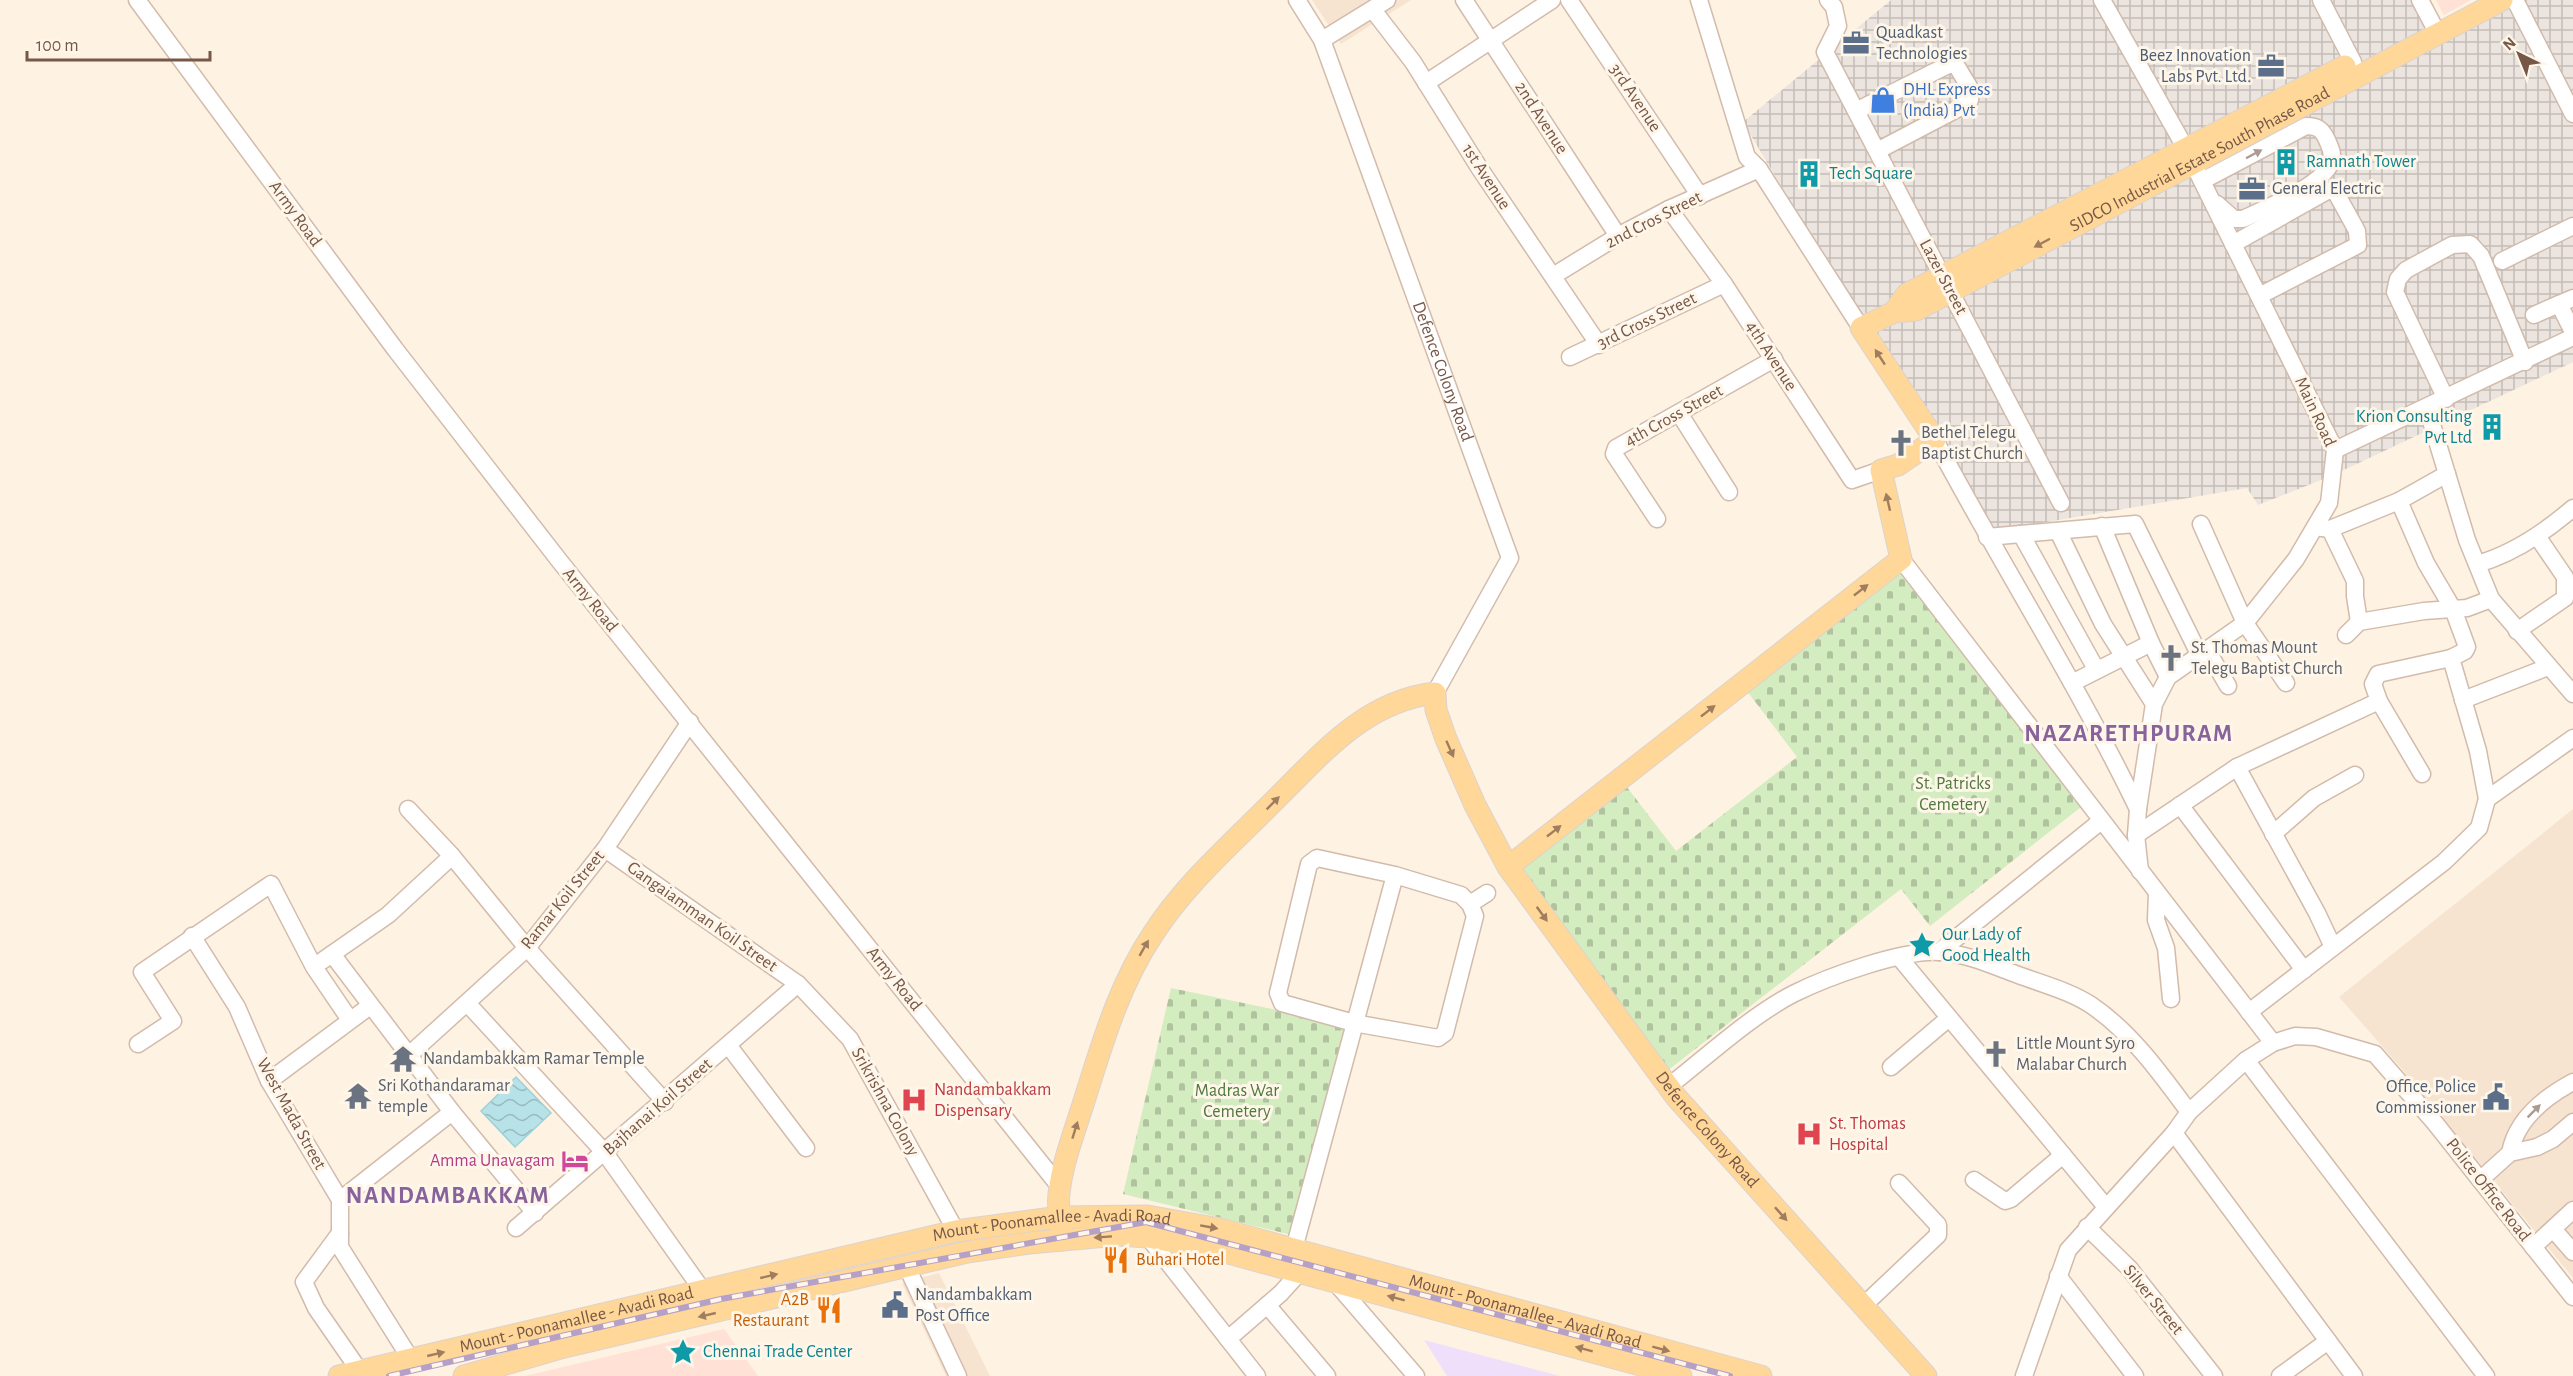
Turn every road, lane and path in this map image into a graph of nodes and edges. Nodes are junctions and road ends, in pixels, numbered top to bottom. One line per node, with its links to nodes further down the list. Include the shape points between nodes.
1 (137, 0): 89 (street, Army Road, via 419,380)
2 (1297, 0): 17 (street, Defence Colony Road)
3 (1387, 0): 15 (street)
4 (1464, 0): 18 (street, 2nd Avenue)
5 (1552, 0): 18 (street)
6 (1569, 0): 26 (street, 3rd Avenue)
7 (1699, 0): 25 (street, via 1747,157)
8 (1828, 0): 21 (street, Lazer Street, via 1834,7 1838,26 1825,52)
9 (2102, 0): 24 (street, Main Road)
10 (2321, 0): 19 (street)
11 (2420, 0): 16 (street)
12 (2471, 0): 16 (main road, SIDCO Industrial Estate South Phase Road)
13 (2502, 0): 16 (main road, SIDCO Industrial Estate South Phase Road)
14 (2515, 0): 22 (street)
15 (1373, 10): 17 (street); 20 (street, 1st Avenue)
16 (2434, 28): 19 (main road, SIDCO Industrial Estate South Phase Road); 24 (main road, SIDCO Industrial Estate South Phase Road)
17 (1322, 40): 84 (street, Defence Colony Road, via 1510,558)
18 (1492, 41): 20 (street); 30 (street, 2nd Avenue)
19 (2353, 62): 24 (main road, SIDCO Industrial Estate South Phase Road)
20 (1426, 83): 33 (street, 1st Avenue)
21 (1856, 111): 23 (street, Lazer Street); 23 (street, via 1948,65 1956,65 1971,90 1970,100 1961,107)
22 (2573, 114)
23 (1877, 151): 34 (street, Lazer Street)
24 (2194, 164): 27 (street, Main Road); 27 (street, one-way to 27, via 2306,126 2316,126 2324,132 2332,152 2331,163 2320,179 2242,219 2234,219); 34 (main road, SIDCO Industrial Estate South Phase Road)
25 (1759, 170): 26 (street, 2nd Cros Street); 39 (street)
26 (1701, 196): 28 (street, 2nd Cros Street)
27 (2212, 202): 31 (street, Main Road)
28 (1669, 208): 30 (street, 2nd Cros Street); 35 (street, 4th Avenue)
29 (2573, 226): 32 (street)
30 (1618, 236): 33 (street, 2nd Cros Street)
31 (2233, 244): 36 (street, Main Road); 36 (street, via 2327,191 2335,191 2357,231 2358,245)
32 (2502, 261)
33 (1552, 276): 42 (street, 1st Avenue)
34 (1947, 283): 39 (main road, SIDCO Industrial Estate South Phase Road, via 1907,294 1894,312); 55 (street, Lazer Street)
35 (1724, 284): 42 (street, 3rd Cross Street); 44 (street, 4th Avenue)
36 (2259, 297): 50 (street, Main Road)
37 (2566, 301): 38 (street); 40 (street)
38 (2534, 315)
39 (1861, 328): 49 (main road, one-way to 39)
40 (2573, 332)
41 (2573, 338): 45 (street)
42 (1599, 345): 43 (street, 3rd Cross Street)
43 (1570, 357)
44 (1774, 359): 48 (street, 4th Cross Street); 51 (street, 4th Avenue, via 1852,480)
45 (2525, 362): 46 (street); 46 (street, via 2481,256 2470,244 2452,245 2406,270 2398,279 2395,292)
46 (2446, 399): 47 (street)
47 (2427, 408): 50 (street); 52 (street)
48 (1679, 413): 53 (street); 57 (street, 4th Cross Street, via 1616,448 1614,454)
49 (1935, 440): 51 (main road, via 1898,465); 64 (street)
50 (2335, 450): 60 (street, Main Road)
51 (1881, 470): 65 (main road, one-way to 51)
52 (2447, 474): 54 (street); 66 (street)
53 (1729, 492)
54 (2399, 501): 60 (street); 69 (street, via 2426,563)
55 (2061, 503)
56 (2573, 508): 63 (street)
57 (1657, 519)
58 (2200, 524): 71 (street)
59 (2102, 526): 61 (street); 74 (street); 75 (street, via 2136,524)
60 (2322, 528): 70 (street, via 2355,581); 71 (street, Main Road)
61 (2058, 531): 62 (street); 76 (street)
62 (2020, 534): 64 (street); 79 (street)
63 (2537, 536): 66 (street, via 2495,560); 67 (street)
64 (1987, 537): 81 (street)
65 (1901, 559): 98 (street); 103 (main road, one-way to 65)
66 (2477, 564): 68 (street)
67 (2569, 571): 72 (street, via 2565,598)
68 (2491, 599): 69 (street); 72 (street)
69 (2452, 609): 70 (street); 77 (street, via 2467,647)
70 (2359, 622): 73 (street)
71 (2245, 623): 75 (street, Main Road); 82 (street)
72 (2517, 631): 78 (street)
73 (2346, 635)
74 (2151, 643): 76 (street); 80 (street)
75 (2203, 652): 80 (street, Main Road); 83 (street)
76 (2122, 657): 79 (street); 88 (street)
77 (2451, 658): 86 (street); 87 (street, via 2378,674 2373,684)
78 (2548, 667): 85 (street); 86 (street)
79 (2097, 669): 81 (street)
80 (2168, 677): 88 (street, Main Road)
81 (2072, 683): 97 (street, via 2106,741)
82 (2286, 683)
83 (2228, 686)
84 (1434, 693): 103 (main road, Defence Colony Road, one-way to 103, via 1446,739); 146 (main road, one-way to 84, via 1102,1042 1117,1004 1141,954 1172,907 1351,728 1398,700)
85 (2573, 694)
86 (2463, 700): 94 (street)
87 (2379, 701): 91 (street); 92 (street)
88 (2154, 704): 97 (street, Main Road)
89 (690, 722): 101 (street, Ramar Koil Street); 146 (street, Army Road)
90 (2573, 738): 94 (street)
91 (2237, 767): 95 (street); 99 (street)
92 (2422, 774)
93 (2355, 775): 99 (street, via 2314,798)
94 (2487, 799): 110 (street, via 2480,828 2444,862)
95 (2180, 805): 100 (street); 116 (street)
96 (408, 809): 102 (street)
97 (2138, 809): 100 (street, Main Road)
98 (2101, 820): 104 (street); 112 (street)
99 (2273, 834): 110 (street)
100 (2136, 835): 104 (street, Main Road)
101 (605, 849): 111 (street, Ramar Koil Street); 117 (street, Gangaiamman Koil Street)
102 (452, 856): 111 (street); 113 (street, via 388,915)
103 (1508, 867): 133 (main road, Defence Colony Road, one-way to 133)
104 (2140, 871): 106 (street)
105 (1395, 875): 108 (street, via 1461,895); 124 (street); 124 (street, via 1317,858 1310,864 1278,993 1282,1003)
106 (2157, 892): 118 (street, via 2157,920 2166,948); 121 (street)
107 (1487, 894): 108 (street)
108 (1470, 904): 124 (street, via 1475,916 1445,1033 1438,1038)
109 (192, 936): 115 (street, via 271,885); 126 (street, via 142,972 173,1021); 131 (street, West Mada Street, via 237,1007)
110 (2333, 947): 116 (street)
111 (527, 948): 119 (street, Ramar Koil Street); 134 (street)
112 (1939, 952): 114 (street); 136 (street, via 1990,965 2091,1005 2150,1059)
113 (332, 954): 115 (street); 120 (street)
114 (1899, 957): 122 (street); 133 (street, via 1792,994)
115 (314, 967): 123 (street)
116 (2304, 970): 121 (street)
117 (798, 984): 127 (street, Bajhanai Koil Street); 155 (street, Srikrishna Colony, via 850,1040)
118 (2170, 999)
119 (467, 1003): 128 (street, Ramar Koil Street); 140 (street)
120 (370, 1006): 123 (street); 128 (street)
121 (2249, 1012): 125 (street)
122 (1949, 1018): 130 (street); 142 (street)
123 (350, 1020): 131 (street)
124 (1354, 1023): 162 (street)
125 (2273, 1043): 129 (street, Police Office Road); 144 (street, Police Office Road, via 2295,1036 2316,1037 2375,1054)
126 (138, 1044)
127 (728, 1045): 134 (street, Bajhanai Koil Street); 139 (street)
128 (409, 1055): 135 (street)
129 (2246, 1060): 136 (street, Police Office Road); 188 (street)
130 (1891, 1067)
131 (269, 1081): 147 (street, West Mada Street)
132 (2573, 1082): 141 (street, one-way to 132, via 2522,1124 2556,1091)
133 (1668, 1087): 170 (main road, Defence Colony Road, one-way to 170)
134 (665, 1102): 140 (street, Bajhanai Koil Street)
135 (452, 1112): 147 (street); 150 (street)
136 (2189, 1112): 138 (street, Police Office Road)
137 (2573, 1122): 141 (street, via 2537,1147)
138 (2174, 1132): 148 (street, Police Office Road); 172 (street)
139 (806, 1148)
140 (605, 1153): 150 (street, Bajhanai Koil Street); 168 (street)
141 (2510, 1153): 144 (street)
142 (2063, 1155): 143 (street, via 2005,1201); 148 (street)
143 (1974, 1180)
144 (2480, 1180): 159 (street, Police Office Road)
145 (1899, 1184): 170 (street, via 1940,1230)
146 (1060, 1187): 151 (main road)
147 (340, 1200): 156 (street)
148 (2106, 1207): 152 (street, Police Office Road)
149 (2573, 1210): 154 (street)
150 (536, 1213): 153 (street, Bajhanai Koil Street)
151 (1060, 1217): 155 (main road, Mount - Poonamallee - Avadi Road); 158 (main road); 162 (main road, Mount - Poonamallee - Avadi Road, one-way to 162, via 1147,1216 1220,1229)
152 (2087, 1227): 165 (street, Police Office Road, via 2068,1250); 185 (street, Silver Street, via 2129,1268)
153 (516, 1228)
154 (2553, 1229): 159 (street); 160 (street)
155 (956, 1232): 161 (main road, Mount - Poonamallee - Avadi Road)
156 (340, 1233): 173 (street, via 340,1247); 174 (street, via 304,1282)
157 (1148, 1237): 158 (main road, Mount - Poonamallee - Avadi Road, one-way to 158); 162 (main road, Mount - Poonamallee - Avadi Road); 171 (street)
158 (1062, 1239): 163 (main road, Mount - Poonamallee - Avadi Road)
159 (2533, 1247): 167 (street, Police Office Road)
160 (2573, 1251)
161 (863, 1253): 164 (main road); 168 (main road, Mount - Poonamallee - Avadi Road, one-way to 161)
162 (1294, 1263): 166 (main road, Mount - Poonamallee - Avadi Road); 169 (street); 181 (main road, Mount - Poonamallee - Avadi Road, one-way to 181)
163 (906, 1265): 164 (main road, Mount - Poonamallee - Avadi Road); 176 (street)
164 (868, 1275): 175 (main road, Mount - Poonamallee - Avadi Road, one-way to 175, via 564,1347)
165 (2058, 1276): 183 (street, Police Office Road); 184 (street)
166 (1335, 1282): 179 (street); 180 (main road, Mount - Poonamallee - Avadi Road, one-way to 166)
167 (2571, 1290)
168 (703, 1292): 173 (main road, Mount - Poonamallee - Avadi Road, one-way to 168)
169 (1267, 1305): 171 (street); 178 (street)
170 (1863, 1306): 182 (main road, Defence Colony Road)
171 (1228, 1340): 177 (street)
172 (2328, 1341): 186 (street); 187 (street)
173 (410, 1358): 174 (main road, Mount - Poonamallee - Avadi Road)
174 (349, 1373)
175 (464, 1376)
176 (958, 1376)
177 (1257, 1376)
178 (1327, 1376)
179 (1416, 1376)
180 (1681, 1376)
181 (1761, 1376)
182 (1926, 1376)
183 (2024, 1376)
184 (2135, 1376)
185 (2214, 1376)
186 (2280, 1376)
187 (2354, 1376)
188 (2486, 1376)

